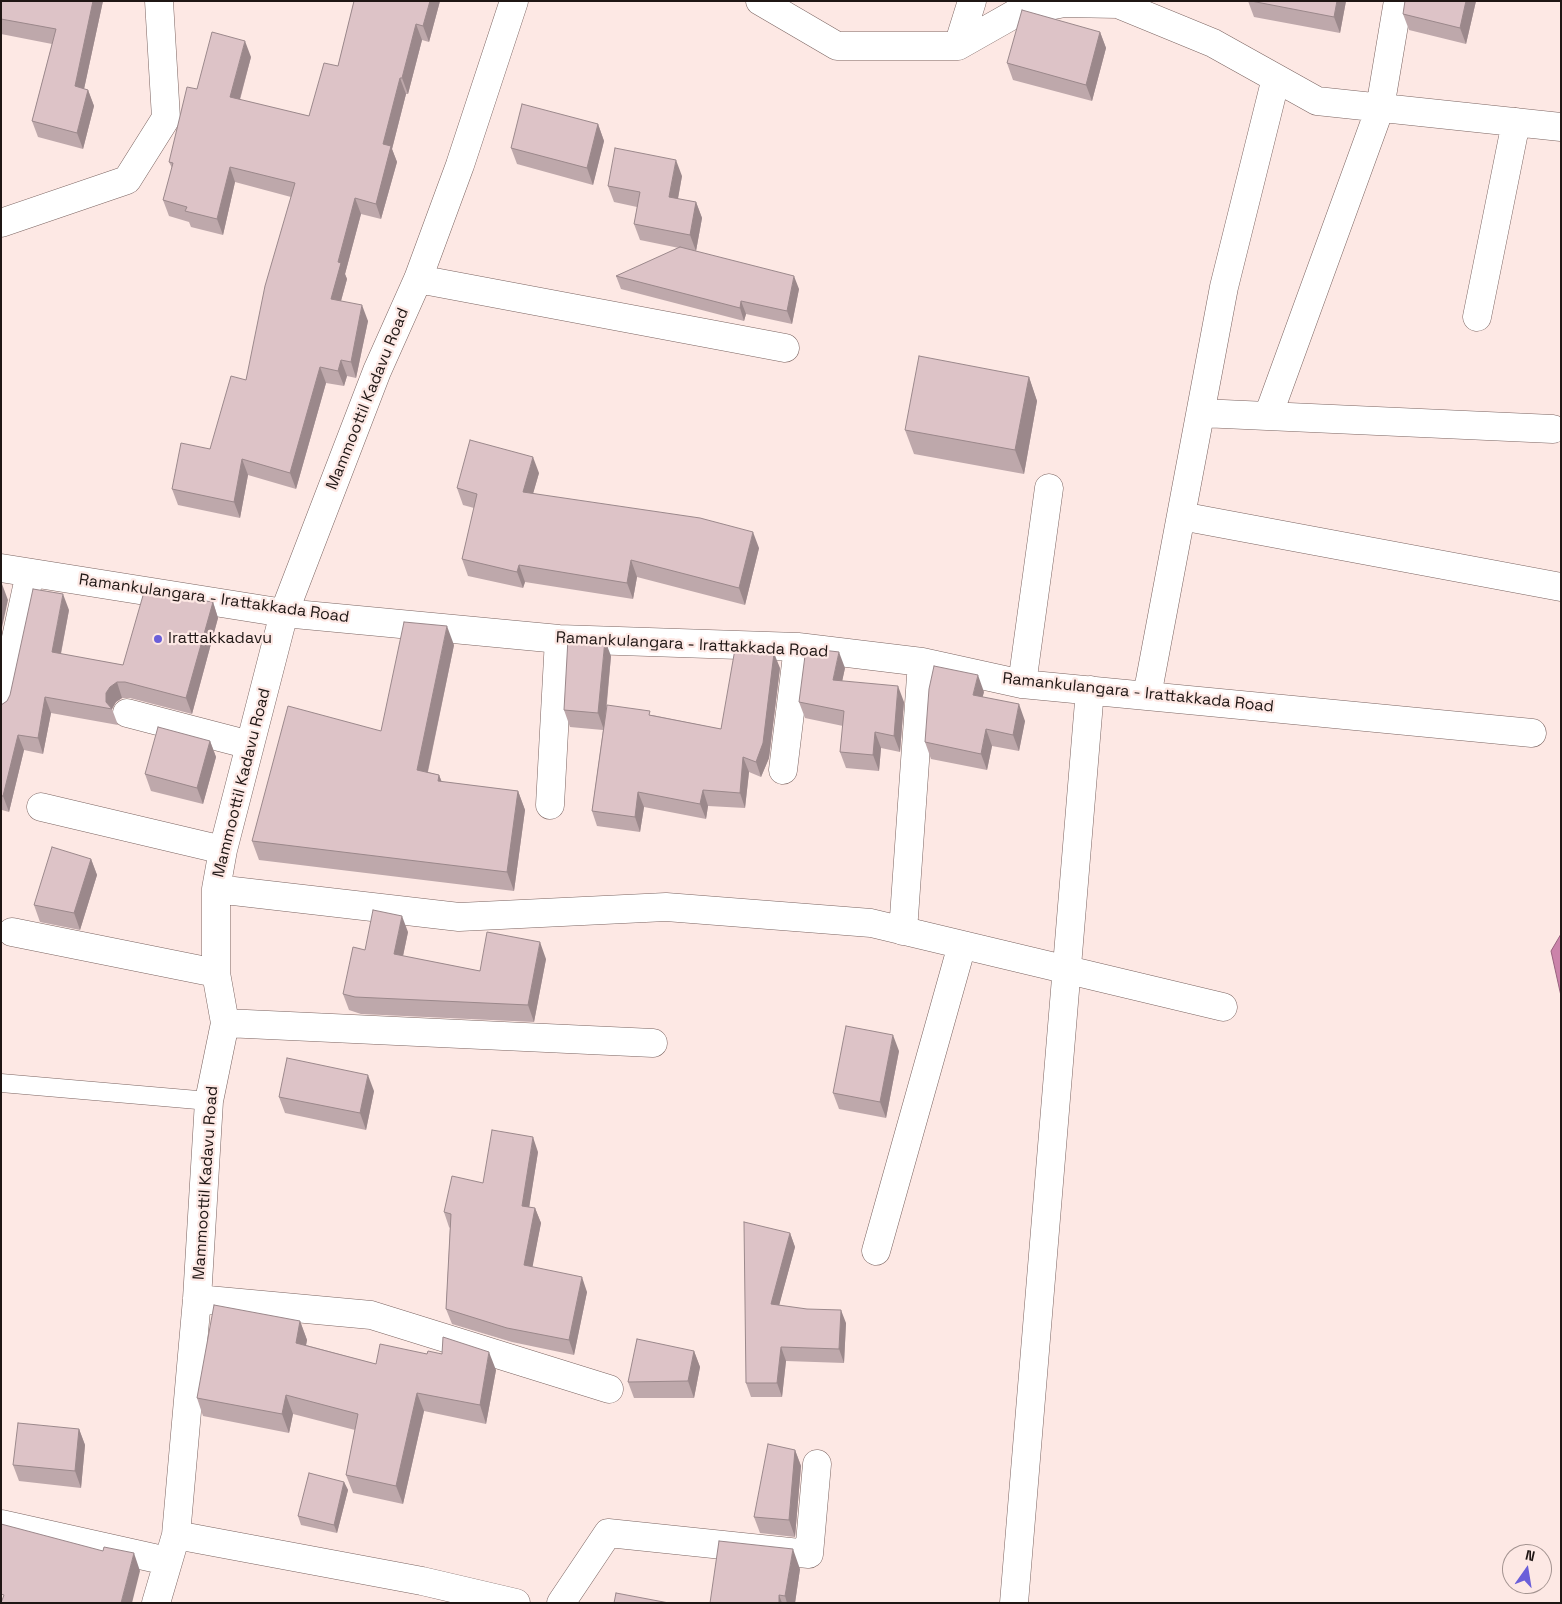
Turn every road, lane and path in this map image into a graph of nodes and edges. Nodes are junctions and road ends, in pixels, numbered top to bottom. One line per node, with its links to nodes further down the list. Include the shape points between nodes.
1 (159, 1): 11 (street, via 166,118 127,180)
2 (514, 1): 12 (street, Mammoottil Kadavu Road)
3 (760, 1): 6 (street, via 837,46)
4 (972, 1): 6 (street)
5 (1398, 1): 8 (street)
6 (958, 46): 7 (street, via 1018,12 1064,3 1118,4 1213,43)
7 (1276, 78): 8 (street, via 1317,102); 15 (street, via 1224,287)
8 (1380, 108): 9 (street); 16 (street)
9 (1516, 122): 10 (street); 13 (street)
10 (1561, 127)
11 (1, 223)
12 (418, 279): 14 (street); 23 (street, Mammoottil Kadavu Road, via 377,371)
13 (1477, 317)
14 (785, 348)
15 (1201, 413): 16 (street); 19 (street)
16 (1268, 416): 17 (street)
17 (1553, 429)
18 (1049, 488): 27 (street)
19 (1181, 516): 22 (street); 29 (street)
20 (1, 568): 21 (street, Ramankulangara - Irattakkada Road)
21 (30, 573): 23 (street, Ramankulangara - Irattakkada Road); 30 (street)
22 (1561, 587)
23 (284, 613): 24 (street, Ramankulangara - Irattakkada Road); 33 (street, Mammoottil Kadavu Road)
24 (558, 639): 25 (street, Ramankulangara - Irattakkada Road); 35 (street)
25 (798, 647): 26 (street, Ramankulangara - Irattakkada Road); 34 (street)
26 (922, 662): 27 (street, Ramankulangara - Irattakkada Road); 39 (street)
27 (1022, 684): 28 (street, Ramankulangara - Irattakkada Road)
28 (1090, 690): 29 (street, Ramankulangara - Irattakkada Road); 42 (street)
29 (1147, 696): 32 (street, Ramankulangara - Irattakkada Road)
30 (1, 707)
31 (127, 713): 33 (street)
32 (1532, 733)
33 (250, 745): 37 (street, Mammoottil Kadavu Road)
34 (783, 770)
35 (550, 805)
36 (41, 807): 37 (street)
37 (223, 850): 38 (street, Mammoottil Kadavu Road)
38 (216, 889): 39 (street, via 459,917 666,907 871,924); 43 (street, Mammoottil Kadavu Road)
39 (903, 931): 41 (street)
40 (12, 932): 43 (street)
41 (962, 945): 42 (street); 49 (street)
42 (1068, 970): 44 (street); 59 (street)
43 (216, 973): 45 (street, Mammoottil Kadavu Road)
44 (1223, 1007)
45 (225, 1023): 46 (street); 48 (street, Mammoottil Kadavu Road)
46 (653, 1043)
47 (1, 1083): 48 (lane)
48 (209, 1101): 50 (street, Mammoottil Kadavu Road)
49 (876, 1251)
50 (197, 1299): 51 (street, via 371,1316); 54 (street, Mammoottil Kadavu Road)
51 (609, 1389)
52 (817, 1464): 58 (street, via 809,1554 608,1533)
53 (1, 1524): 55 (street)
54 (176, 1536): 55 (street, Mammoottil Kadavu Road); 57 (street, via 422,1581)
55 (167, 1561): 56 (street, Mammoottil Kadavu Road)
56 (156, 1603)
57 (516, 1603)
58 (561, 1603)
59 (1014, 1603)

